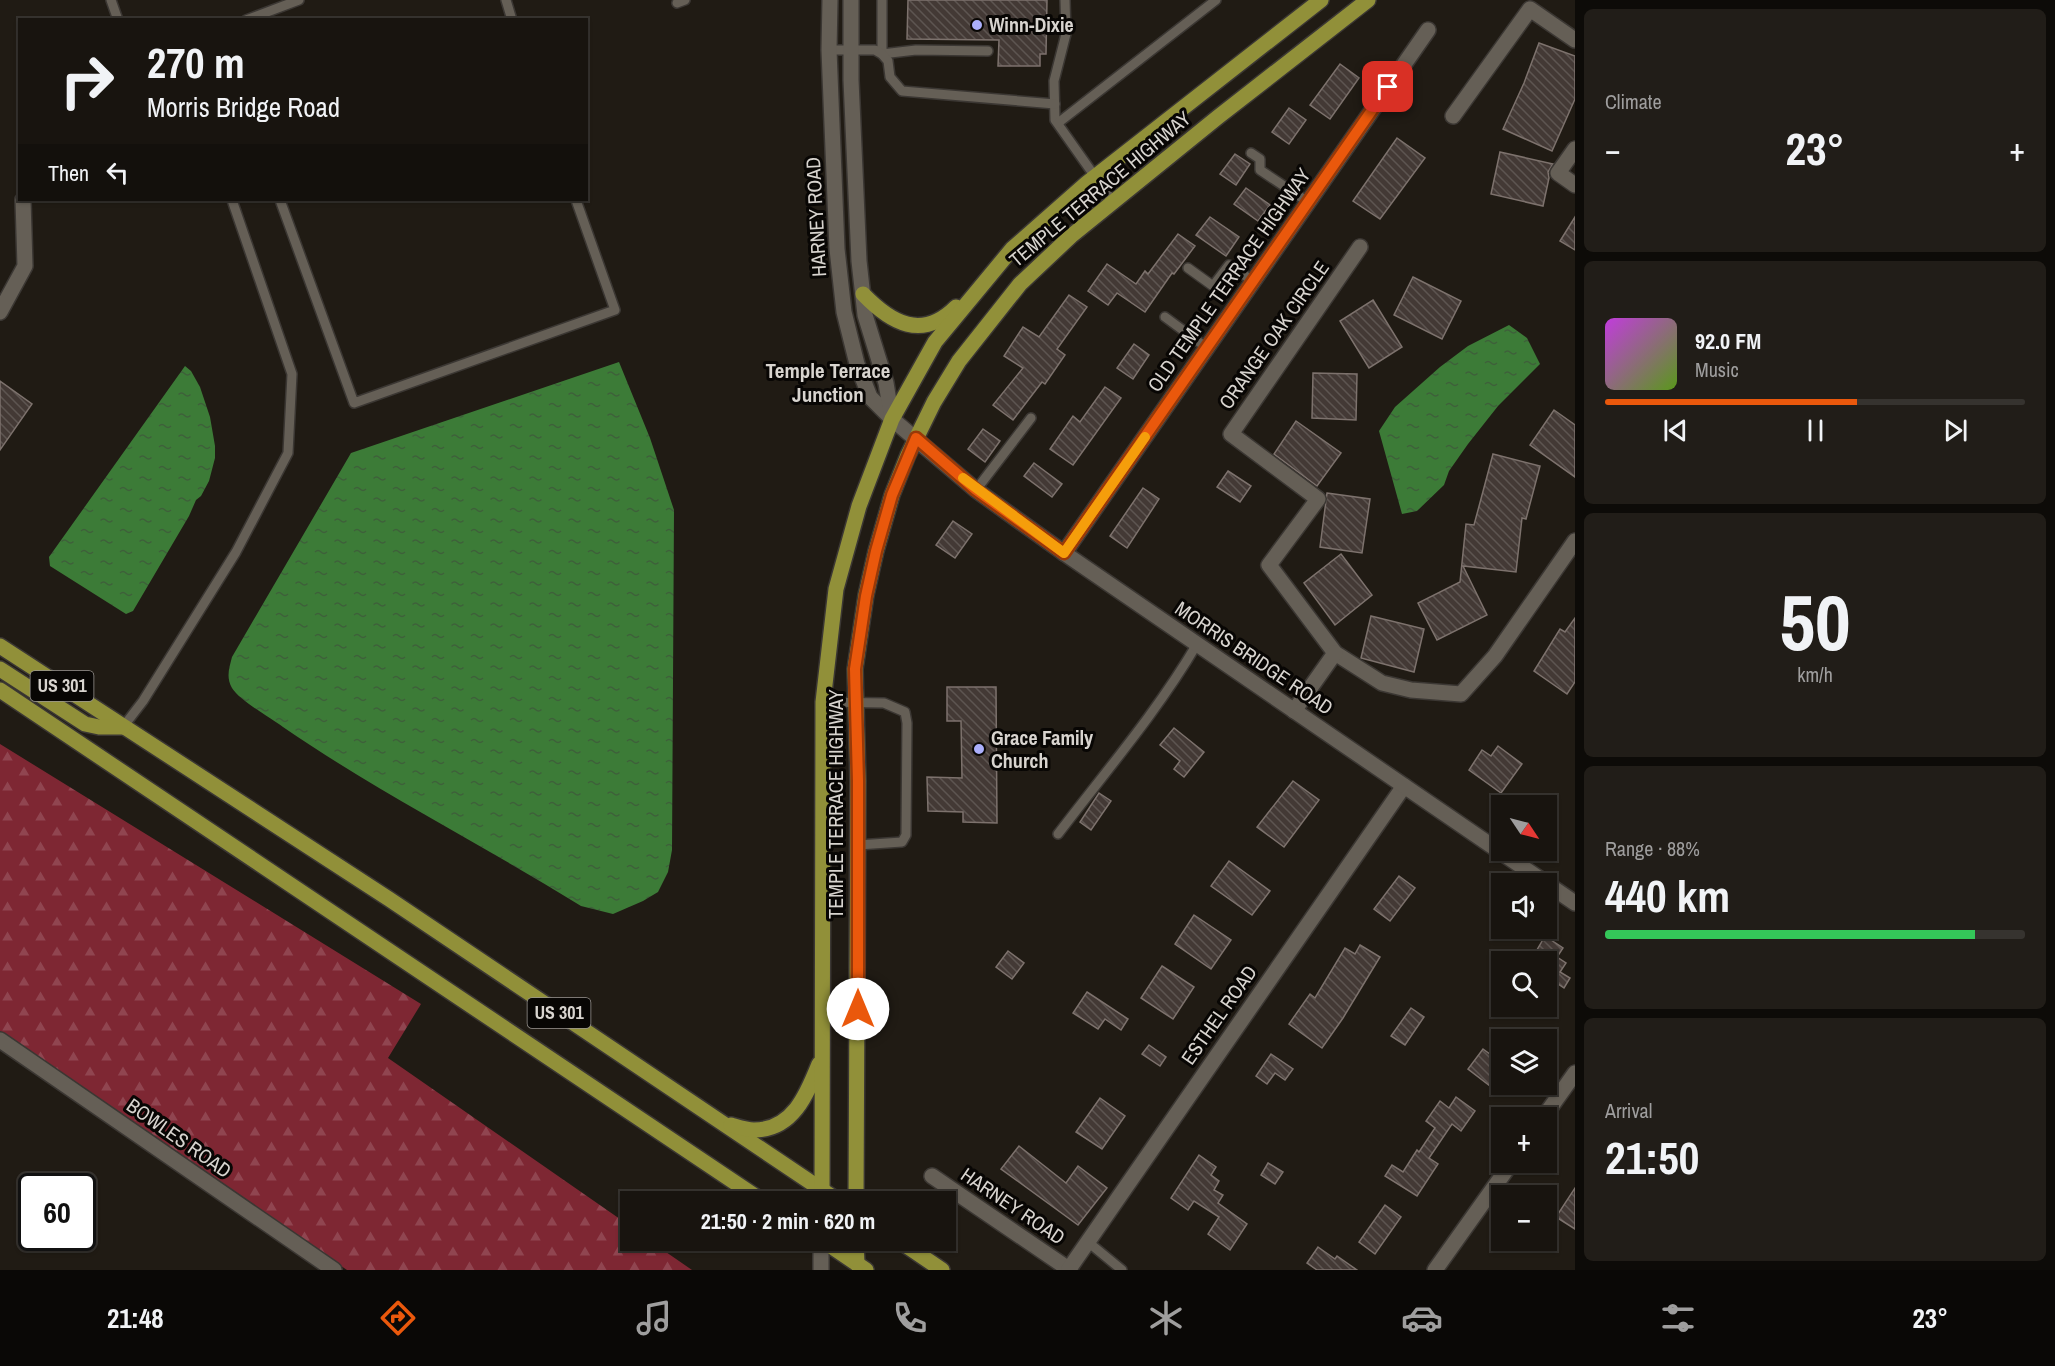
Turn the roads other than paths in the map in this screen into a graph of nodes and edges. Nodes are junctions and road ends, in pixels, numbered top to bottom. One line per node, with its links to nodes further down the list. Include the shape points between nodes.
1 (111, 0): 12 (lane)
2 (299, 0): 13 (lane)
3 (506, 0): 14 (lane)
4 (830, 0): 17 (street, HARNEY ROAD)
5 (851, 0): 18 (street, HARNEY ROAD)
6 (882, 0): 20 (lane)
7 (1065, 0): 21 (lane, via 1066,33 1054,81)
8 (1216, 0): 23 (lane)
9 (1321, 0): 26 (main road, TEMPLE TERRACE HIGHWAY)
10 (1368, 0): 32 (main road, TEMPLE TERRACE HIGHWAY)
11 (1533, 5): 16 (street); 22 (street)
12 (117, 18)
13 (251, 18)
14 (512, 18)
15 (1428, 30): 33 (street, OLD TEMPLE TERRACE HIGHWAY)
16 (1575, 40)
17 (829, 50): 18 (lane); 43 (street, HARNEY ROAD, via 837,249 844,312 870,397)
18 (852, 50): 20 (lane); 38 (street, HARNEY ROAD)
19 (988, 51): 20 (lane, via 916,50)
20 (882, 54): 21 (lane, via 888,61 890,77 902,91)
21 (1055, 104): 23 (lane)
22 (1454, 116)
23 (1058, 123): 26 (lane)
24 (1575, 149): 27 (street, via 1558,173)
25 (1251, 153): 33 (lane, via 1260,159 1260,170)
26 (1096, 177): 32 (lane); 35 (main road, TEMPLE TERRACE HIGHWAY)
27 (1575, 185)
28 (23, 201): 39 (street, via 25,266)
29 (232, 201): 56 (lane, via 292,374 288,453 236,552)
30 (280, 201): 31 (lane, via 354,403 615,310)
31 (576, 201)
32 (1113, 202): 44 (main road, TEMPLE TERRACE HIGHWAY, via 1071,236 1007,299 959,361)
33 (1308, 202): 37 (street, OLD TEMPLE TERRACE HIGHWAY)
34 (1360, 247): 50 (street, ORANGE OAK CIRCLE, via 1231,434 1318,499 1269,565)
35 (1012, 249): 38 (main road, via 946,316 934,323 915,326 899,322 880,312); 43 (main road, TEMPLE TERRACE HIGHWAY, via 935,342)
36 (1188, 268): 37 (lane, via 1214,286 1229,265)
37 (1253, 281): 41 (street, OLD TEMPLE TERRACE HIGHWAY)
38 (863, 294): 43 (street, HARNEY ROAD)
39 (0, 312)
40 (1165, 318): 41 (lane)
41 (1207, 348): 47 (street, OLD TEMPLE TERRACE HIGHWAY)
42 (1031, 418): 45 (lane)
43 (892, 419): 44 (street, HARNEY ROAD); 53 (main road, TEMPLE TERRACE HIGHWAY, via 859,506 836,589)
44 (916, 438): 45 (street, MORRIS BRIDGE ROAD); 54 (main road, TEMPLE TERRACE HIGHWAY, via 892,495 876,551 855,669)
45 (976, 490): 47 (street, MORRIS BRIDGE ROAD)
46 (1575, 541): 50 (street, ORANGE OAK CIRCLE, via 1495,656 1461,694 1382,683)
47 (1064, 553): 48 (street, MORRIS BRIDGE ROAD)
48 (1197, 644): 55 (street, MORRIS BRIDGE ROAD); 58 (lane, via 1141,729)
49 (0, 646): 56 (main road, US 301)
50 (1335, 653): 55 (street)
51 (0, 669): 56 (main road, via 85,724)
52 (0, 690): 68 (main road, US 301)
53 (823, 702): 54 (lane); 62 (main road, TEMPLE TERRACE HIGHWAY)
54 (856, 702): 59 (main road, TEMPLE TERRACE HIGHWAY); 59 (lane, via 884,703 905,712 906,723 906,836 902,842)
55 (1294, 711): 57 (street, MORRIS BRIDGE ROAD)
56 (123, 727): 65 (main road, US 301)
57 (1404, 786): 60 (street, MORRIS BRIDGE ROAD); 72 (street, ESTHEL ROAD)
58 (1058, 834)
59 (858, 845): 71 (main road, TEMPLE TERRACE HIGHWAY)
60 (1575, 903)
61 (0, 1040): 79 (street, BOWLES ROAD)
62 (822, 1056): 65 (main road, via 807,1096 788,1118 755,1130); 70 (main road, TEMPLE TERRACE HIGHWAY)
63 (1575, 1073): 64 (street)
64 (1551, 1107)
65 (725, 1124): 69 (main road, US 301)
66 (1504, 1173): 83 (street)
67 (932, 1176): 78 (street, HARNEY ROAD)
68 (748, 1191)
69 (815, 1191)
70 (822, 1191)
71 (856, 1191)
72 (1088, 1242): 78 (street, ESTHEL ROAD); 82 (lane)
73 (821, 1251): 80 (street)
74 (836, 1251): 77 (main road)
75 (858, 1251): 77 (main road)
76 (914, 1251): 81 (main road)
77 (860, 1268)
78 (1070, 1269)
79 (334, 1270)
80 (821, 1270)
81 (942, 1270)
82 (1122, 1270)
83 (1435, 1270)

